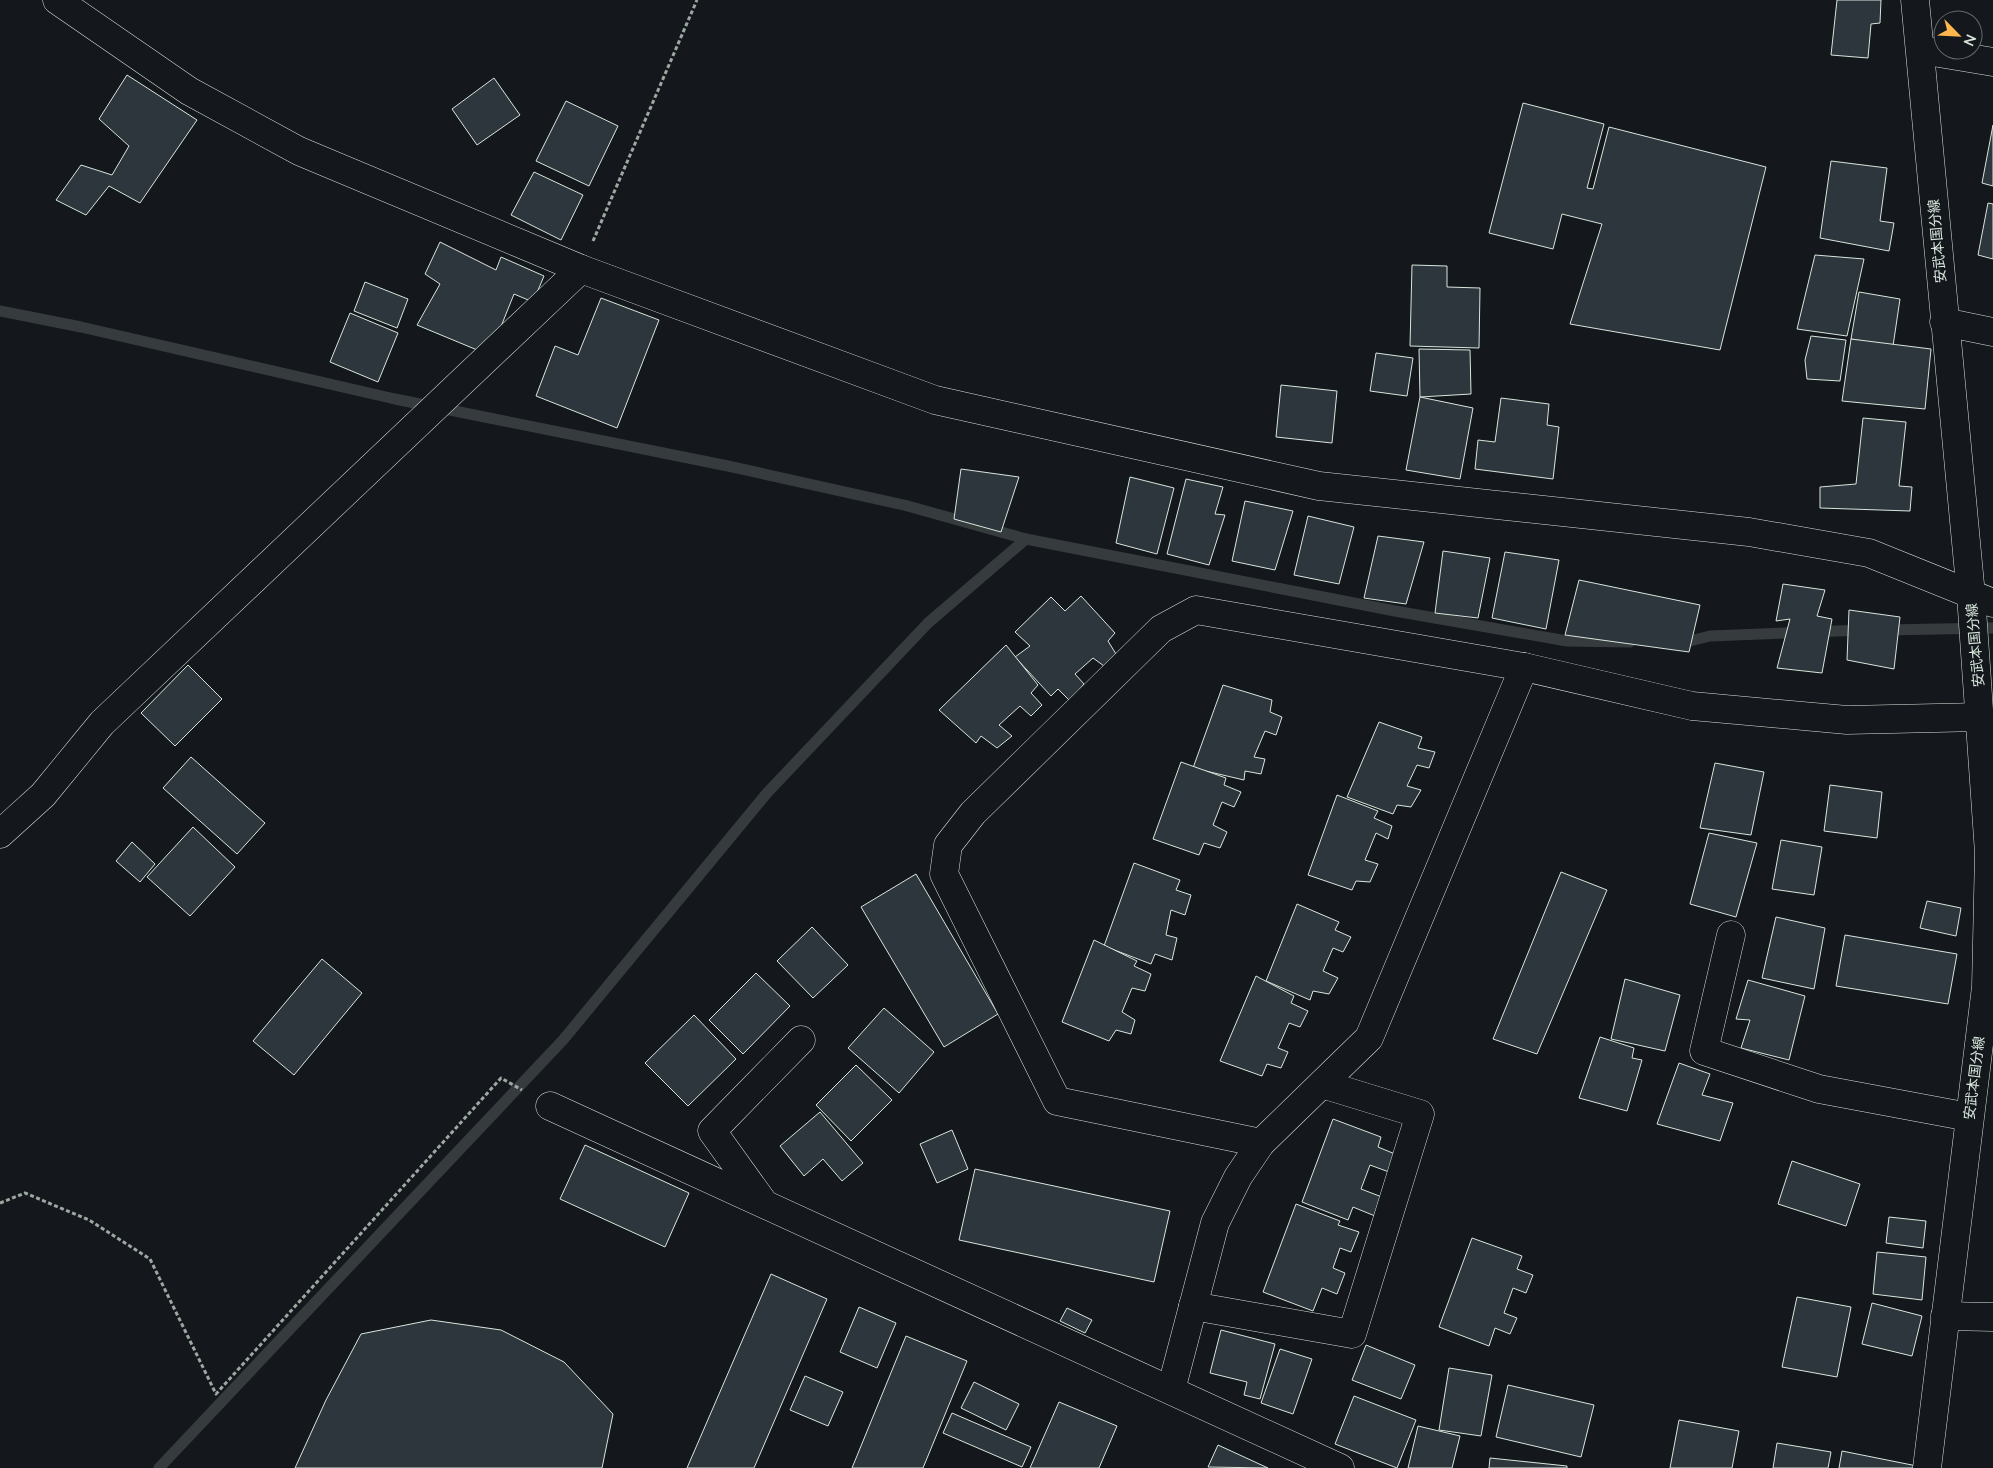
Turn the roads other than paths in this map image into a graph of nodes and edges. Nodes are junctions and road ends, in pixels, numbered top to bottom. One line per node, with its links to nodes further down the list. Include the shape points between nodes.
1 (57, 0): 5 (street, via 188,91 299,151)
2 (1915, 0): 3 (street, 安武本国分線)
3 (1921, 50): 4 (street); 6 (street, 安武本国分線)
4 (1993, 62)
5 (581, 269): 8 (street, via 935,400 1319,486 1749,532 1869,553); 11 (street, via 102,724 43,795)
6 (1944, 322): 7 (street); 8 (street, 安武本国分線)
7 (1993, 332)
8 (1982, 599): 10 (street, 安武本国分線)
9 (1524, 668): 10 (street, via 1692,706 1847,720); 14 (street, via 1369,1038); 17 (street, via 1196,610 1161,629 973,813 948,844 944,874 1057,1100)
10 (1981, 717): 16 (street, 安武本国分線, via 1989,852 1986,987)
11 (0, 834)
12 (1731, 935): 16 (street, via 1704,1051 1819,1089)
13 (801, 1040): 18 (street, via 712,1131)
14 (1322, 1084): 17 (street); 19 (street, via 1420,1114 1352,1334)
15 (550, 1106): 18 (street)
16 (1970, 1118): 20 (street, 安武本国分線)
17 (1261, 1144): 19 (street, via 1238,1177 1215,1223)
18 (764, 1204): 22 (street)
19 (1193, 1306): 22 (street)
20 (1944, 1316): 21 (street); 24 (street, 安武本国分線)
21 (1993, 1317)
22 (1171, 1390): 23 (street)
23 (1340, 1468)
24 (1927, 1468)

